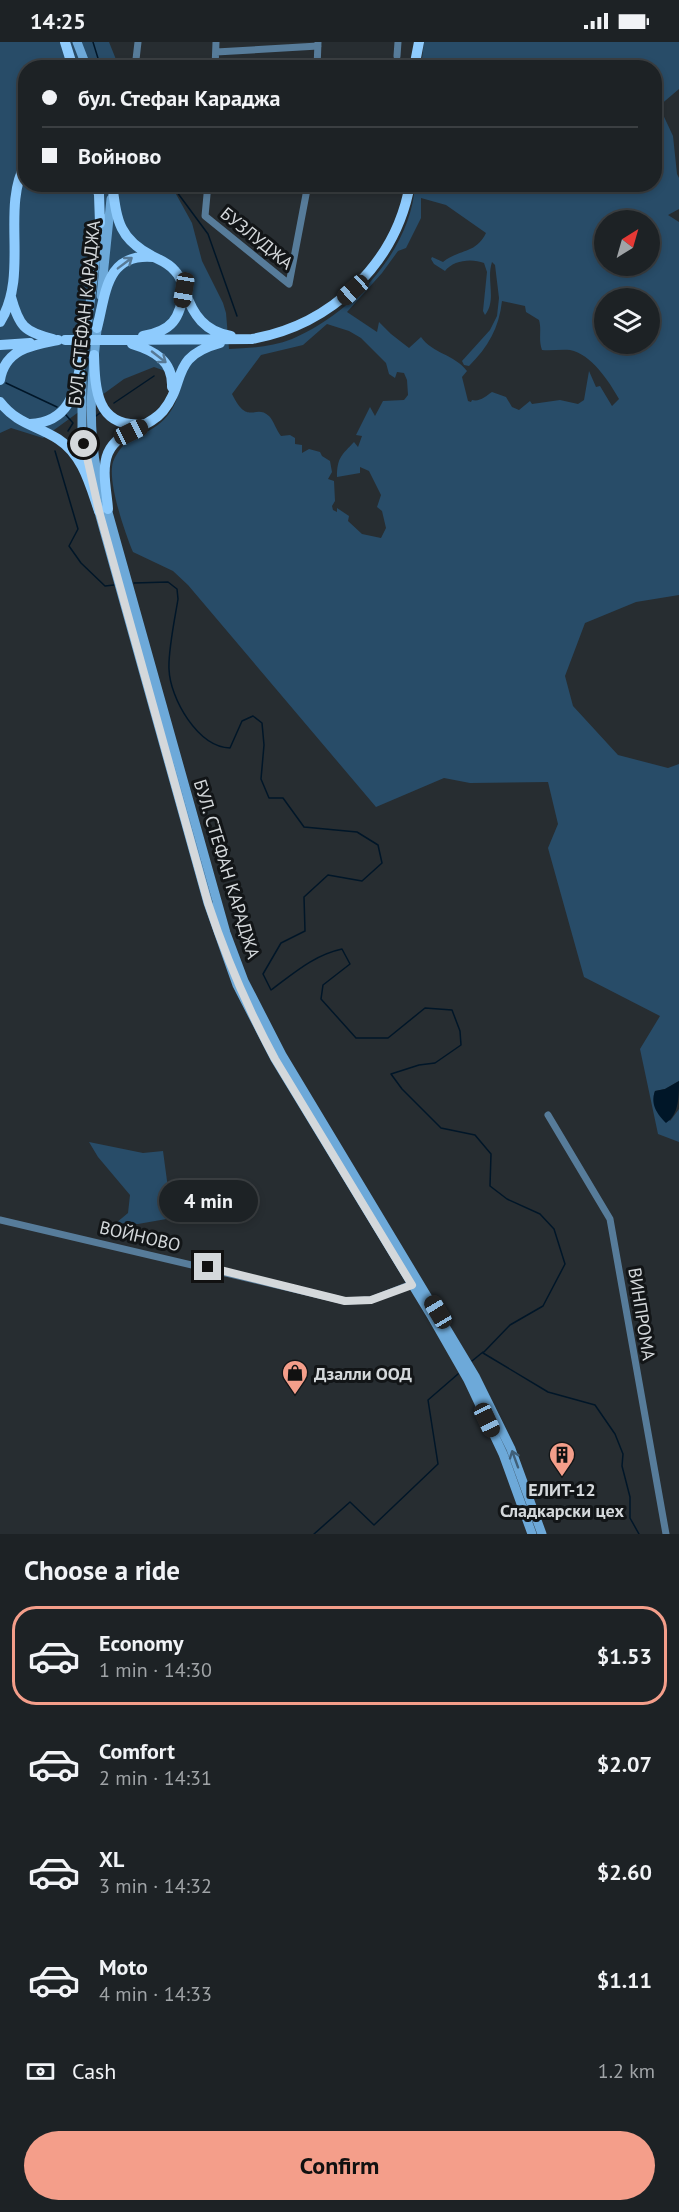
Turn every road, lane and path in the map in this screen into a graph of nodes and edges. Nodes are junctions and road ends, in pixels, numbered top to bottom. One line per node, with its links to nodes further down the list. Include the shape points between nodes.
1 (66, 42): 10 (main road); 11 (main road)
2 (77, 42): 12 (main road)
3 (138, 42): 13 (street)
4 (216, 42): 8 (street)
5 (399, 42): 9 (street)
6 (419, 42): 16 (main road)
7 (318, 44): 8 (street); 15 (street)
8 (216, 52): 14 (street)
9 (397, 56)
10 (72, 60)
11 (75, 60)
12 (84, 60)
13 (136, 60)
14 (216, 60)
15 (317, 60)
16 (416, 60)
17 (18, 174): 28 (main road, via 9,196)
18 (98, 192): 25 (main road)
19 (102, 192): 25 (main road, БУЛ. СТЕФАН КАРАДЖА)
20 (112, 192): 30 (main road, БУЛ. СТЕФАН КАРАДЖА)
21 (113, 192): 26 (main road, via 122,231)
22 (208, 192): 23 (street, БУЗЛУДЖА, via 206,216 289,284)
23 (306, 192)
24 (408, 192): 31 (main road, via 392,238 353,290 302,324)
25 (100, 223): 36 (main road, БУЛ. СТЕФАН КАРАДЖА)
26 (153, 256): 27 (main road, via 174,269); 30 (main road, one-way to 26, via 116,270 133,257)
27 (184, 290): 31 (main road, via 193,312 206,326 219,333); 33 (main road, via 178,315 168,327 154,334)
28 (10, 294): 29 (main road); 32 (main road, via 24,327 33,334)
29 (0, 322)
30 (97, 328): 36 (main road, БУЛ. СТЕФАН КАРАДЖА)
31 (252, 339): 34 (main road)
32 (62, 340): 33 (main road, bridge); 35 (main road); 37 (main road, via 18,351 6,363)
33 (116, 340): 34 (main road); 38 (main road, one-way to 38, via 147,349 164,360 171,369)
34 (229, 341): 38 (main road, via 189,359)
35 (0, 345)
36 (88, 354): 40 (main road, via 95,389 104,409 126,423); 41 (main road, via 66,407 48,420); 42 (main road, БУЛ. СТЕФАН КАРАДЖА, via 92,442)
37 (0, 380)
38 (172, 393): 40 (main road, via 163,411)
39 (1, 400): 41 (main road, via 16,419)
40 (148, 423): 42 (main road, via 119,439 108,452)
41 (27, 424): 42 (main road, via 54,436 72,451)
42 (103, 510): 45 (main road, БУЛ. СТЕФАН КАРАДЖА, via 236,959 282,1055)
43 (548, 1114): 48 (street, ВИНПРОМА, via 610,1219)
44 (0, 1220): 45 (street, ВОЙНОВО, via 345,1301 371,1300)
45 (415, 1282): 46 (main road, БУЛ. СТЕФАН КАРАДЖА, via 503,1454); 47 (main road, БУЛ. СТЕФАН КАРАДЖА, one-way to 45, via 511,1449 475,1376)
46 (532, 1534)
47 (542, 1534)
48 (666, 1534)

